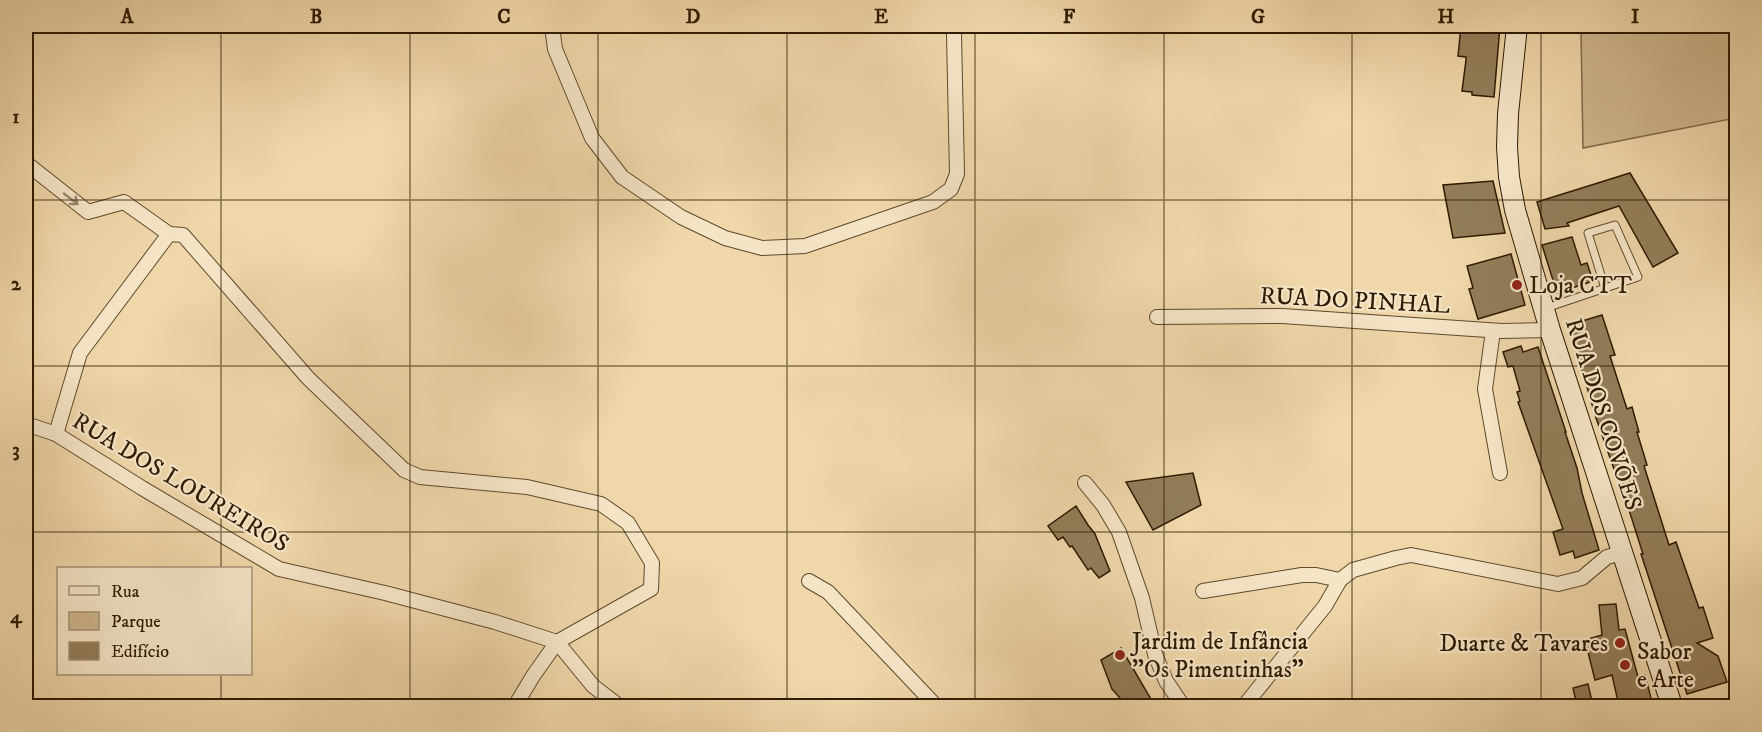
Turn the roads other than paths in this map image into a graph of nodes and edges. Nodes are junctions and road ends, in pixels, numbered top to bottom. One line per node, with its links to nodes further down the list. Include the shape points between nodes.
1 (552, 26): 2 (street, via 555,49 592,138 622,177 681,217 725,238 762,248 805,246 933,202 951,189 957,174)
2 (956, 26)
3 (1517, 26): 7 (street, RUA DOS COVÕES, via 1508,114 1509,177)
4 (26, 163): 5 (street, one-way to 5, via 88,212 124,202)
5 (169, 234): 12 (street, via 80,353); 19 (street, via 183,235 308,378 404,470 420,477 527,486 602,504 628,523 652,563 651,589)
6 (1605, 288): 6 (lane, via 1638,275 1615,225 1588,233); 7 (lane)
7 (1544, 309): 9 (street, RUA DOS COVÕES)
8 (1157, 316): 10 (street, RUA DO PINHAL, via 1282,316)
9 (1550, 330): 10 (street, RUA DO PINHAL); 15 (street, RUA DOS COVÕES)
10 (1493, 331): 13 (street, via 1485,389)
11 (26, 424): 12 (street, RUA DOS LOUREIROS)
12 (56, 434): 19 (street, RUA DOS LOUREIROS, via 279,569 407,598)
13 (1500, 473)
14 (1085, 483): 23 (street, via 1119,532 1142,598 1155,654 1166,681)
15 (1623, 553): 16 (street, via 1607,557 1582,578 1558,584 1411,555 1353,570); 25 (street, RUA DOS COVÕES)
16 (1340, 580): 18 (street, via 1302,575); 24 (street, via 1325,606)
17 (809, 581): 22 (street, via 828,592)
18 (1203, 591)
19 (558, 642): 20 (street); 21 (street, via 593,686)
20 (515, 706)
21 (619, 706)
22 (936, 706)
23 (1183, 706)
24 (1244, 706)
25 (1672, 706)

